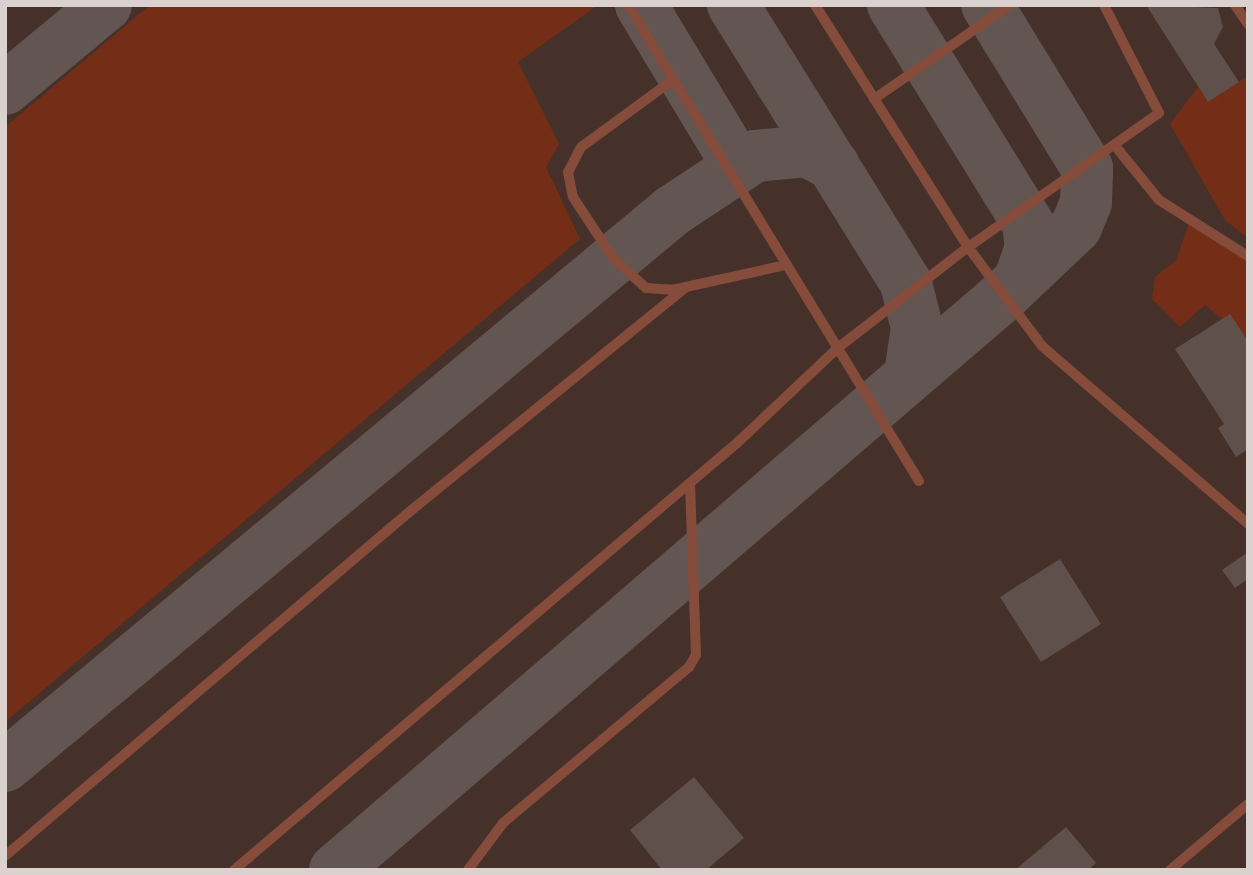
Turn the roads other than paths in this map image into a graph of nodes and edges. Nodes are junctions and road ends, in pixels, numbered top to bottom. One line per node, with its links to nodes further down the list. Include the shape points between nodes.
1 (628, 5): 7 (lane)
2 (815, 5): 8 (lane)
3 (1010, 5): 8 (lane)
4 (1104, 5): 9 (lane, via 1159,106 1154,119)
5 (1236, 5): 6 (lane)
6 (1248, 24)
7 (674, 79): 12 (lane); 13 (lane, via 586,142 568,172 573,197 630,278 660,291)
8 (874, 99): 10 (lane)
9 (1116, 147): 10 (lane); 11 (lane, via 1159,200)
10 (968, 247): 14 (lane); 17 (lane, via 1042,346)
11 (1248, 256)
12 (786, 265): 13 (lane); 14 (lane)
13 (685, 288): 19 (lane, via 408,513)
14 (839, 347): 15 (lane); 16 (lane)
15 (919, 481)
16 (690, 483): 20 (lane); 21 (lane, via 696,655 689,667 503,822)
17 (1248, 524)
18 (1248, 804): 22 (lane)
19 (5, 856)
20 (234, 870)
21 (468, 870)
22 (1170, 870)

